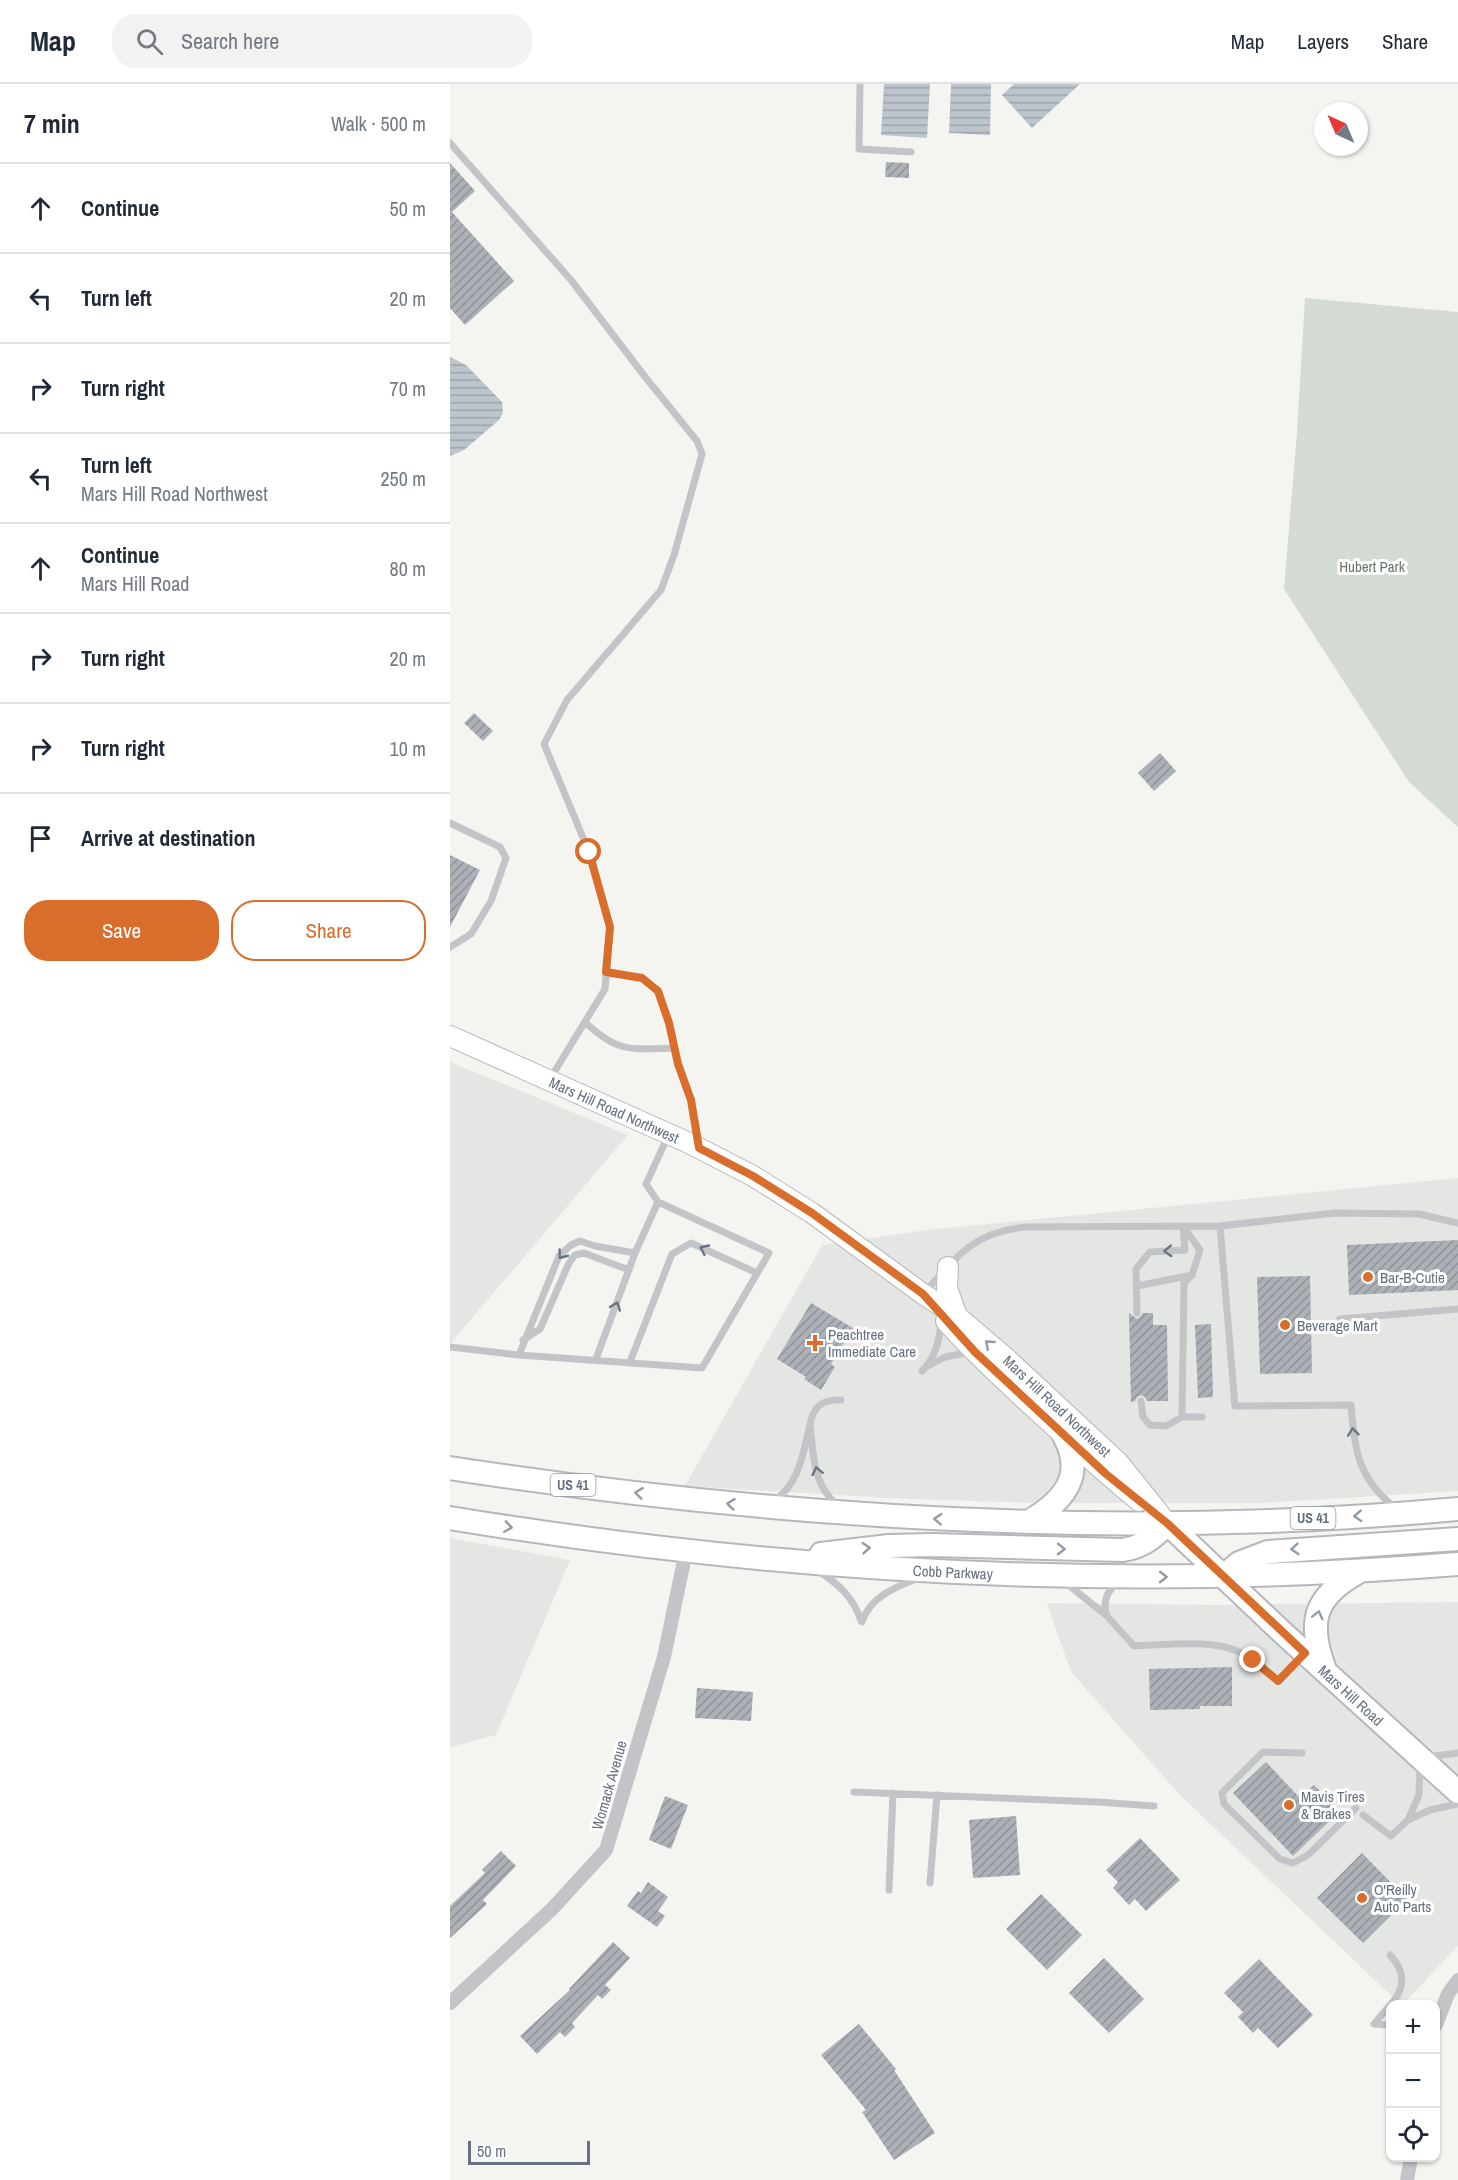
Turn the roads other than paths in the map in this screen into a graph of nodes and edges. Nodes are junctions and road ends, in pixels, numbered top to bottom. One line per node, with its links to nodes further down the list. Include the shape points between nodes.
1 (860, 84): 3 (lane, via 859,149)
2 (450, 143): 6 (lane, via 571,280 697,441 702,454 661,590 567,700 544,744 589,852 610,927)
3 (911, 152)
4 (450, 823): 5 (lane, via 500,847 506,858 491,901 471,934)
5 (450, 947)
6 (606, 972): 7 (lane, via 605,989); 9 (lane, via 642,978 658,991)
7 (585, 1022): 9 (lane, via 613,1044 632,1049); 10 (lane)
8 (450, 1036): 10 (street, Mars Hill Road Northwest)
9 (674, 1048): 12 (lane, via 691,1100)
10 (550, 1080): 11 (street, Mars Hill Road Northwest)
11 (669, 1133): 12 (street, Mars Hill Road Northwest); 13 (lane, via 646,1185)
12 (699, 1148): 23 (street, Mars Hill Road Northwest, via 812,1213)
13 (658, 1202): 17 (lane); 20 (lane, via 769,1253)
14 (1458, 1223): 16 (lane, via 1419,1214 1335,1213)
15 (1183, 1226): 16 (lane); 18 (lane, via 1004,1229 968,1246); 21 (lane, via 1200,1250); 22 (lane, one-way to 22, via 1185,1250 1150,1252 1136,1269)
16 (1220, 1226): 43 (lane, one-way to 16, via 1376,1490 1359,1461 1351,1405 1235,1406)
17 (635, 1253): 19 (lane); 28 (lane, one-way to 28, via 580,1241 571,1245 559,1256)
18 (948, 1267): 23 (lane); 26 (street)
19 (629, 1270): 28 (lane, via 584,1253 575,1255 540,1329); 32 (lane, one-way to 19)
20 (757, 1273): 33 (lane, via 702,1368); 33 (lane, one-way to 33, via 691,1243 672,1254)
21 (1192, 1275): 22 (lane); 36 (lane, via 1184,1283)
22 (1137, 1286): 25 (lane)
23 (923, 1294): 26 (street, Mars Hill Road Northwest)
24 (1458, 1309): 27 (lane)
25 (1137, 1313)
26 (949, 1316): 30 (street, Mars Hill Road Northwest); 30 (lane, via 925,1369 953,1355); 47 (street, Mars Hill Road Northwest, one-way to 26, via 1118,1462 1006,1358)
27 (1340, 1319)
28 (523, 1341): 31 (lane)
29 (450, 1347): 31 (lane)
30 (975, 1352): 39 (street, Mars Hill Road Northwest)
31 (519, 1355): 32 (lane)
32 (596, 1359): 33 (lane)
33 (630, 1362)
34 (841, 1400): 38 (lane, via 820,1404)
35 (1141, 1401): 36 (lane, via 1143,1417 1150,1425 1166,1426)
36 (1182, 1417): 37 (lane)
37 (1202, 1417)
38 (810, 1425): 41 (lane, via 792,1484 781,1496); 44 (lane, one-way to 38, via 822,1488 815,1468)
39 (1064, 1436): 46 (main road, via 1073,1467 1067,1491 1048,1510); 47 (street, Mars Hill Road Northwest)
40 (456, 1465): 41 (main road, US 41, one-way to 40, via 499,1476)
41 (758, 1507): 44 (main road, US 41)
42 (1458, 1509): 43 (main road, US 41)
43 (1404, 1514): 47 (main road, US 41, one-way to 47)
44 (852, 1515): 46 (main road, US 41, one-way to 44)
45 (450, 1518): 49 (main road, Cobb Parkway, one-way to 49)
46 (1028, 1522): 47 (main road, US 41)
47 (1167, 1523): 50 (main road, one-way to 47, via 850,1549 889,1546 1122,1550 1148,1541); 56 (main road, Mars Hill Road)
48 (1458, 1539): 56 (main road, one-way to 56, via 1269,1552 1239,1563)
49 (686, 1551): 50 (main road, Cobb Parkway); 77 (street, Womack Avenue, via 664,1657 606,1850 552,1909)
50 (796, 1561): 52 (main road, Cobb Parkway); 52 (lane, via 844,1590 862,1622 865,1611 885,1593)
51 (1458, 1564): 53 (main road, Cobb Parkway)
52 (936, 1571): 54 (main road, Cobb Parkway)
53 (1361, 1571): 56 (main road, Cobb Parkway); 59 (main road, one-way to 53, via 1316,1639 1320,1605 1338,1584)
54 (1050, 1575): 55 (main road, Cobb Parkway); 57 (lane)
55 (1127, 1577): 56 (main road, Cobb Parkway, one-way to 56); 57 (lane, via 1106,1597)
56 (1223, 1577): 58 (main road, Mars Hill Road)
57 (1107, 1616): 58 (lane, via 1134,1646 1216,1644 1253,1660 1278,1681)
58 (1305, 1653): 59 (main road, Mars Hill Road)
59 (1325, 1672): 62 (main road, Mars Hill Road)
60 (1302, 1753): 69 (lane, via 1263,1752 1222,1793 1224,1804 1280,1859 1293,1863 1308,1855)
61 (1458, 1753): 62 (lane)
62 (1420, 1757): 64 (main road, Mars Hill Road); 71 (lane, via 1419,1795)
63 (854, 1792): 65 (lane)
64 (1458, 1792)
65 (893, 1793): 66 (lane); 73 (lane)
66 (937, 1795): 68 (lane); 72 (lane)
67 (1458, 1804): 71 (lane)
68 (1154, 1806)
69 (1356, 1808)
70 (1363, 1815): 71 (lane, via 1391,1836)
71 (1408, 1820)
72 (930, 1883)
73 (889, 1890)
74 (1390, 1954): 76 (lane, via 1403,1976)
75 (1458, 1980): 79 (street)
76 (1394, 2000)
77 (450, 2003)
78 (1386, 2011): 80 (lane, via 1374,2024)
79 (1440, 2015)
80 (1386, 2025)
81 (1410, 2162): 82 (street)
82 (1407, 2180)

